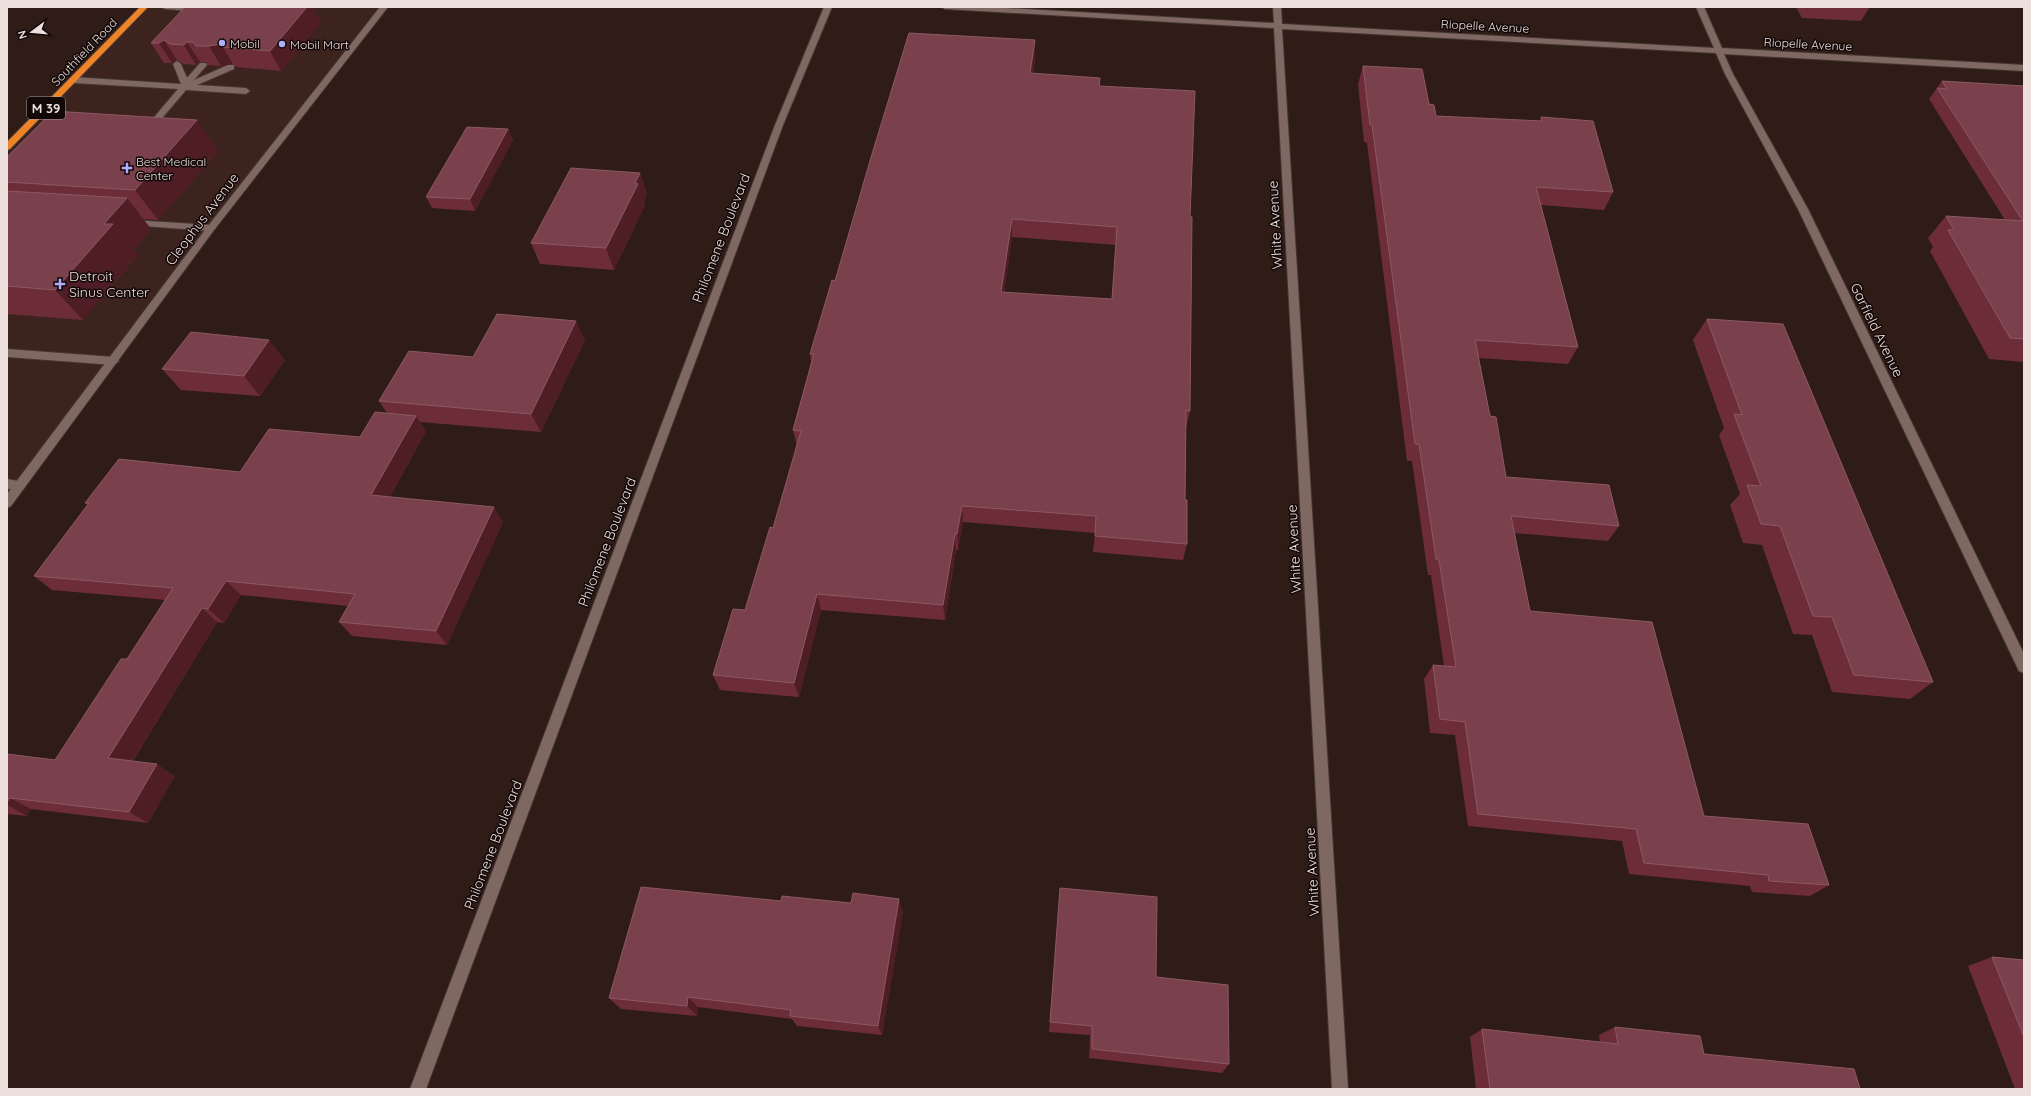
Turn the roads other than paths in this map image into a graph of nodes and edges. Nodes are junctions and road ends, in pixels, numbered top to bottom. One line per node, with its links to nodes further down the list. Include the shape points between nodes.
1 (144, 7): 16 (highway, Southfield Road / M 39)
2 (165, 7): 3 (street)
3 (227, 7): 9 (street)
4 (384, 7): 22 (street, Cleophus Avenue)
5 (828, 7): 29 (street, Philomene Boulevard, via 779,125)
6 (945, 7): 10 (street, Riopelle Avenue)
7 (1277, 7): 10 (street, White Avenue)
8 (1700, 7): 11 (street, Garfield Avenue)
9 (220, 17)
10 (1279, 26): 11 (street, Riopelle Avenue); 30 (street, White Avenue)
11 (1719, 52): 15 (street, Riopelle Avenue); 28 (street, Garfield Avenue, via 1803,209)
12 (177, 64): 17 (street)
13 (203, 65): 17 (street)
14 (232, 67): 17 (street)
15 (2024, 68)
16 (73, 80): 17 (street); 20 (highway, Southfield Road / M 39)
17 (186, 87): 18 (street); 19 (street)
18 (246, 91)
19 (154, 122)
20 (7, 147)
21 (125, 223): 22 (street)
22 (211, 228): 24 (street, Cleophus Avenue)
23 (7, 353): 24 (street)
24 (114, 361): 26 (street, Cleophus Avenue)
25 (7, 484): 26 (street)
26 (20, 486): 27 (street, Cleophus Avenue)
27 (7, 503)
28 (2024, 667)
29 (418, 1089)
30 (1340, 1089)

